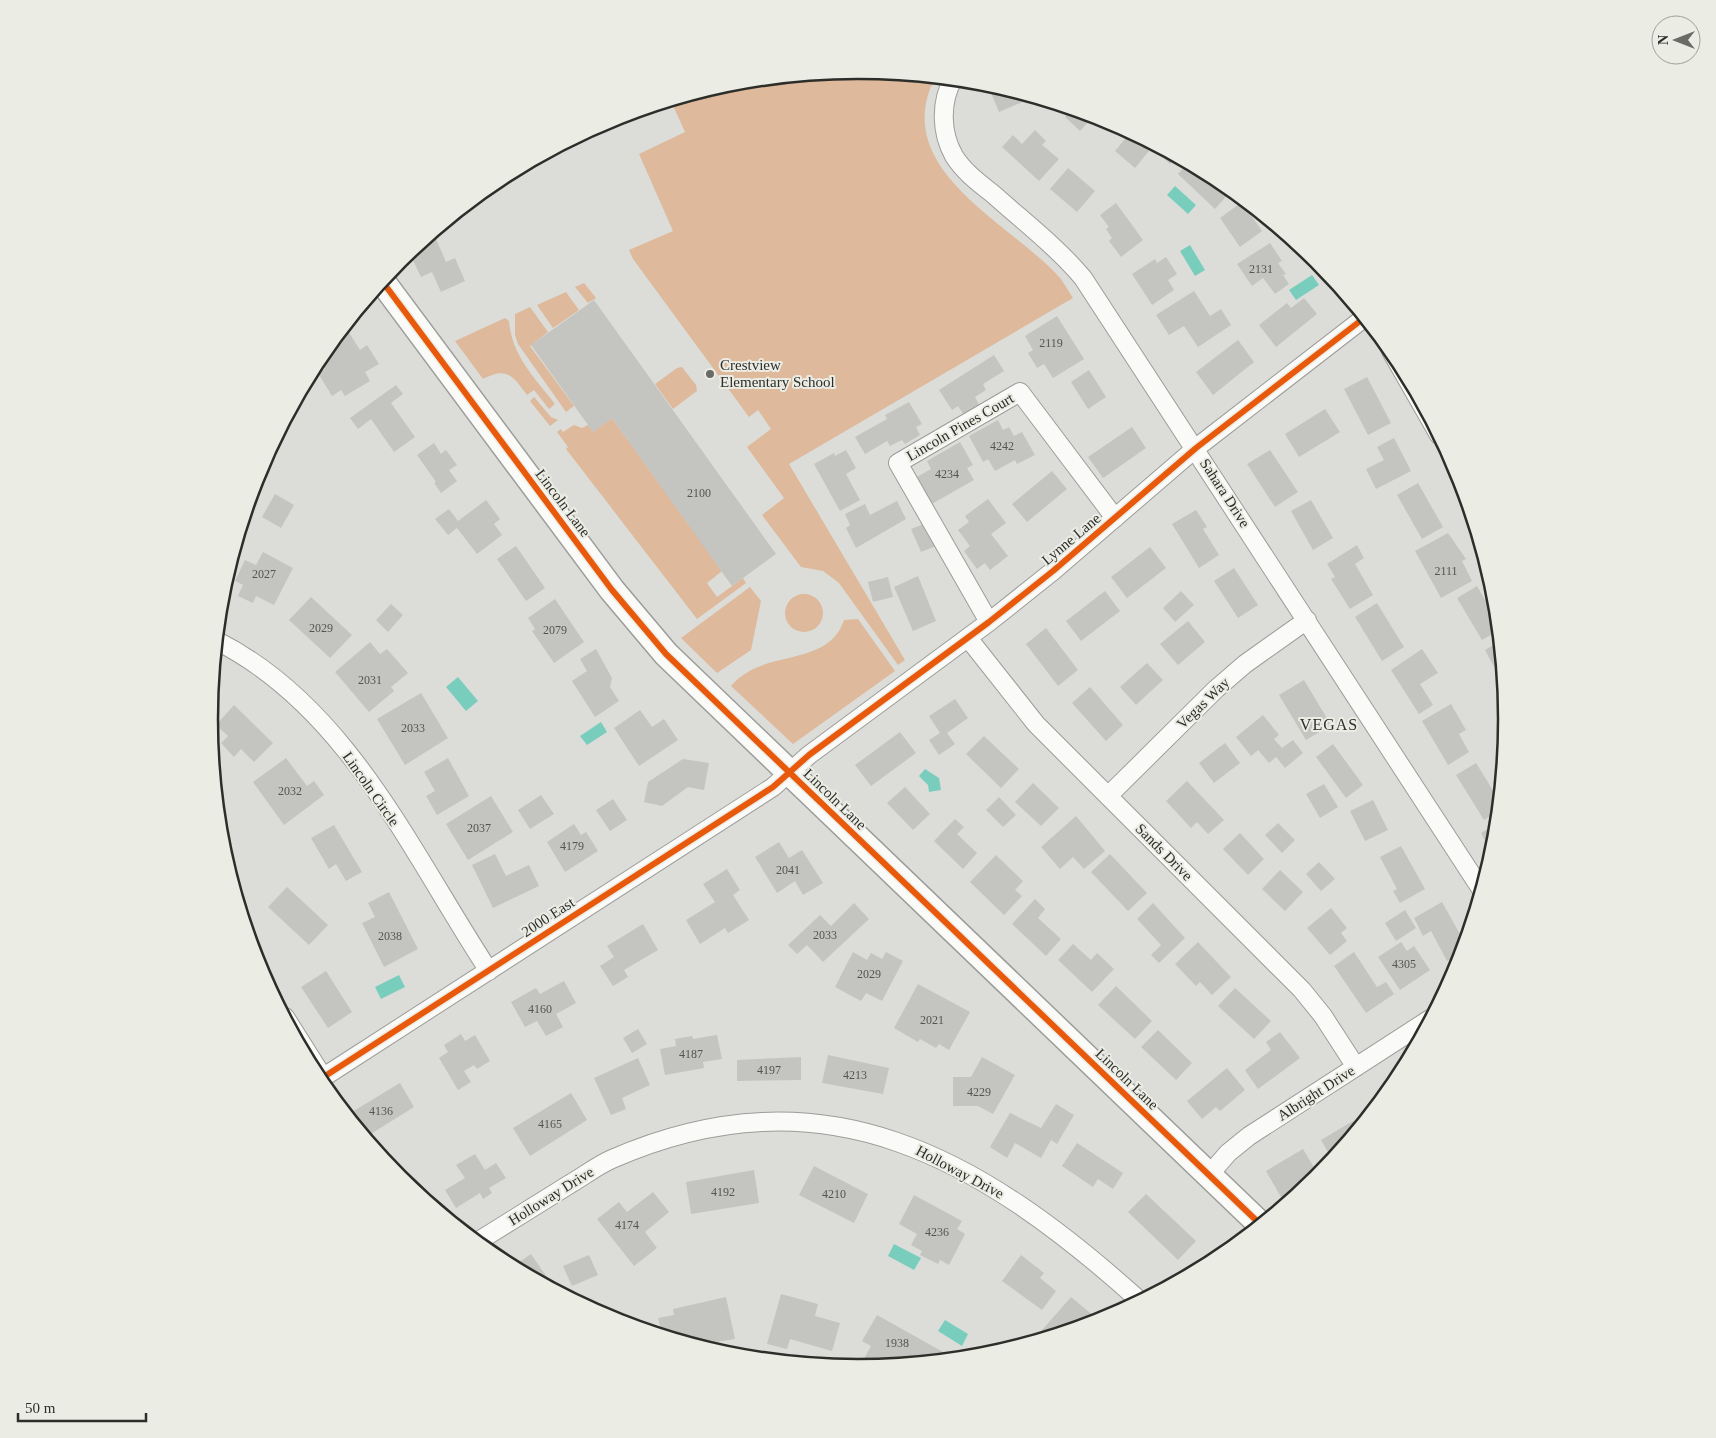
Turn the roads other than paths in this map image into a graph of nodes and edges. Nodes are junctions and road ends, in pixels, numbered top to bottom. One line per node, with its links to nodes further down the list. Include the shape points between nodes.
1 (951, 85): 4 (street, Sahara Drive, via 945,100 944,121 951,149 962,167 1064,257 1083,278)
2 (386, 287): 10 (street, Lincoln Lane, via 640,625)
3 (1360, 321): 4 (street, Lynne Lane)
4 (1196, 448): 5 (street, Lynne Lane); 6 (street, Sahara Drive)
5 (1115, 518): 7 (street, Lynne Lane); 7 (street, Lincoln Pines Court, via 1020,392 898,462)
6 (1307, 620): 11 (street, Vegas Way, via 1216,689); 12 (street, Sahara Drive)
7 (990, 622): 8 (street, Lynne Lane)
8 (968, 638): 10 (street, Lynne Lane); 11 (street, Sands Drive, via 1030,718)
9 (222, 644): 13 (street, Lincoln Circle, via 267,672 300,700 343,748 376,792)
10 (789, 773): 13 (street, 2000 East, via 773,787); 17 (street, Lincoln Lane)
11 (1108, 796): 15 (street, Sands Drive, via 1302,990)
12 (1477, 881)
13 (489, 971): 16 (street, 2000 East)
14 (1419, 1026): 15 (street, Albright Drive)
15 (1356, 1067): 17 (street, Albright Drive, via 1249,1136 1232,1149)
16 (326, 1075)
17 (1209, 1175): 18 (street, Lincoln Lane)
18 (1256, 1220)
19 (484, 1238): 20 (street, Holloway Drive, via 610,1160 653,1143 698,1130 740,1123 822,1124 899,1141 975,1177 1077,1247)
20 (1134, 1296)

